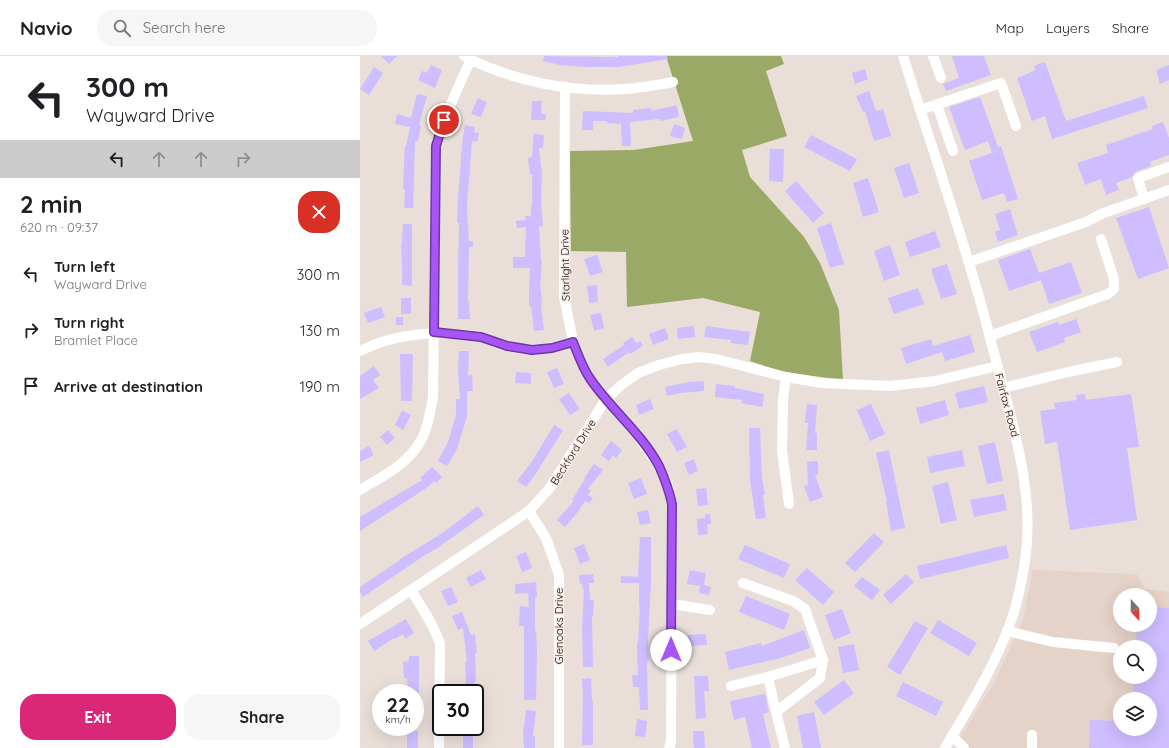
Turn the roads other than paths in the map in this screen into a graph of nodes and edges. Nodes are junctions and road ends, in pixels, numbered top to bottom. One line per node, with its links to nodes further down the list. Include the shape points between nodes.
1 (903, 56): 8 (street, Fairfax Road)
2 (933, 56): 4 (street)
3 (467, 58): 6 (street, via 512,76); 16 (street, via 436,146)
4 (941, 78)
5 (673, 82): 6 (street, via 624,89)
6 (565, 87): 18 (street, Starlight Drive, via 564,296)
7 (937, 105): 8 (street); 9 (street, via 1001,83); 10 (street)
8 (920, 110): 15 (street, Fairfax Road)
9 (1016, 126)
10 (954, 151)
11 (1169, 167): 13 (street, via 1138,178)
12 (1169, 190): 13 (street)
13 (1144, 199): 15 (street, via 1086,222)
14 (1101, 239): 17 (street, via 1114,279 1114,288 1108,294)
15 (968, 262): 17 (street, Fairfax Road)
16 (434, 332): 18 (street, via 481,337 504,345 532,350); 19 (street, via 411,334); 25 (street, via 433,397 428,422 420,442 406,460)
17 (990, 336): 21 (street, Fairfax Road)
18 (573, 342): 24 (street, Starlight Drive, via 591,380)
19 (360, 351)
20 (1116, 362): 23 (street)
21 (997, 366): 22 (street, Beckford Drive, via 935,381 890,386 822,383); 23 (street, Fairfax Road)
22 (786, 377): 24 (street, Beckford Drive, via 716,359 698,357 659,365 638,373); 26 (street, via 782,451)
23 (1003, 388): 33 (street, Fairfax Road, via 1022,463 1028,509 1024,566 1017,601)
24 (606, 399): 27 (street, Beckford Drive, via 549,489); 30 (street, Starlight Drive, via 649,451 668,484 672,504)
25 (360, 490)
26 (789, 504)
27 (529, 511): 29 (street, Beckford Drive); 42 (street, Glenoaks Drive, via 546,538 559,575)
28 (744, 583): 35 (street, via 793,601 805,609)
29 (411, 590): 32 (street, Beckford Drive); 41 (street, via 437,634 440,644)
30 (672, 604): 31 (street); 43 (street, Starlight Drive)
31 (710, 610)
32 (360, 624)
33 (1007, 631): 34 (street, via 1053,642); 39 (street, Fairfax Road, via 990,668)
34 (1113, 648)
35 (823, 660): 36 (street); 38 (street, via 820,678)
36 (768, 677): 37 (street); 38 (street)
37 (731, 686)
38 (776, 712): 44 (street)
39 (952, 736): 45 (street, Fairfax Road); 46 (street)
40 (1032, 736): 47 (street)
41 (439, 748)
42 (559, 748)
43 (669, 748)
44 (785, 748)
45 (945, 748)
46 (964, 748)
47 (1032, 748)

